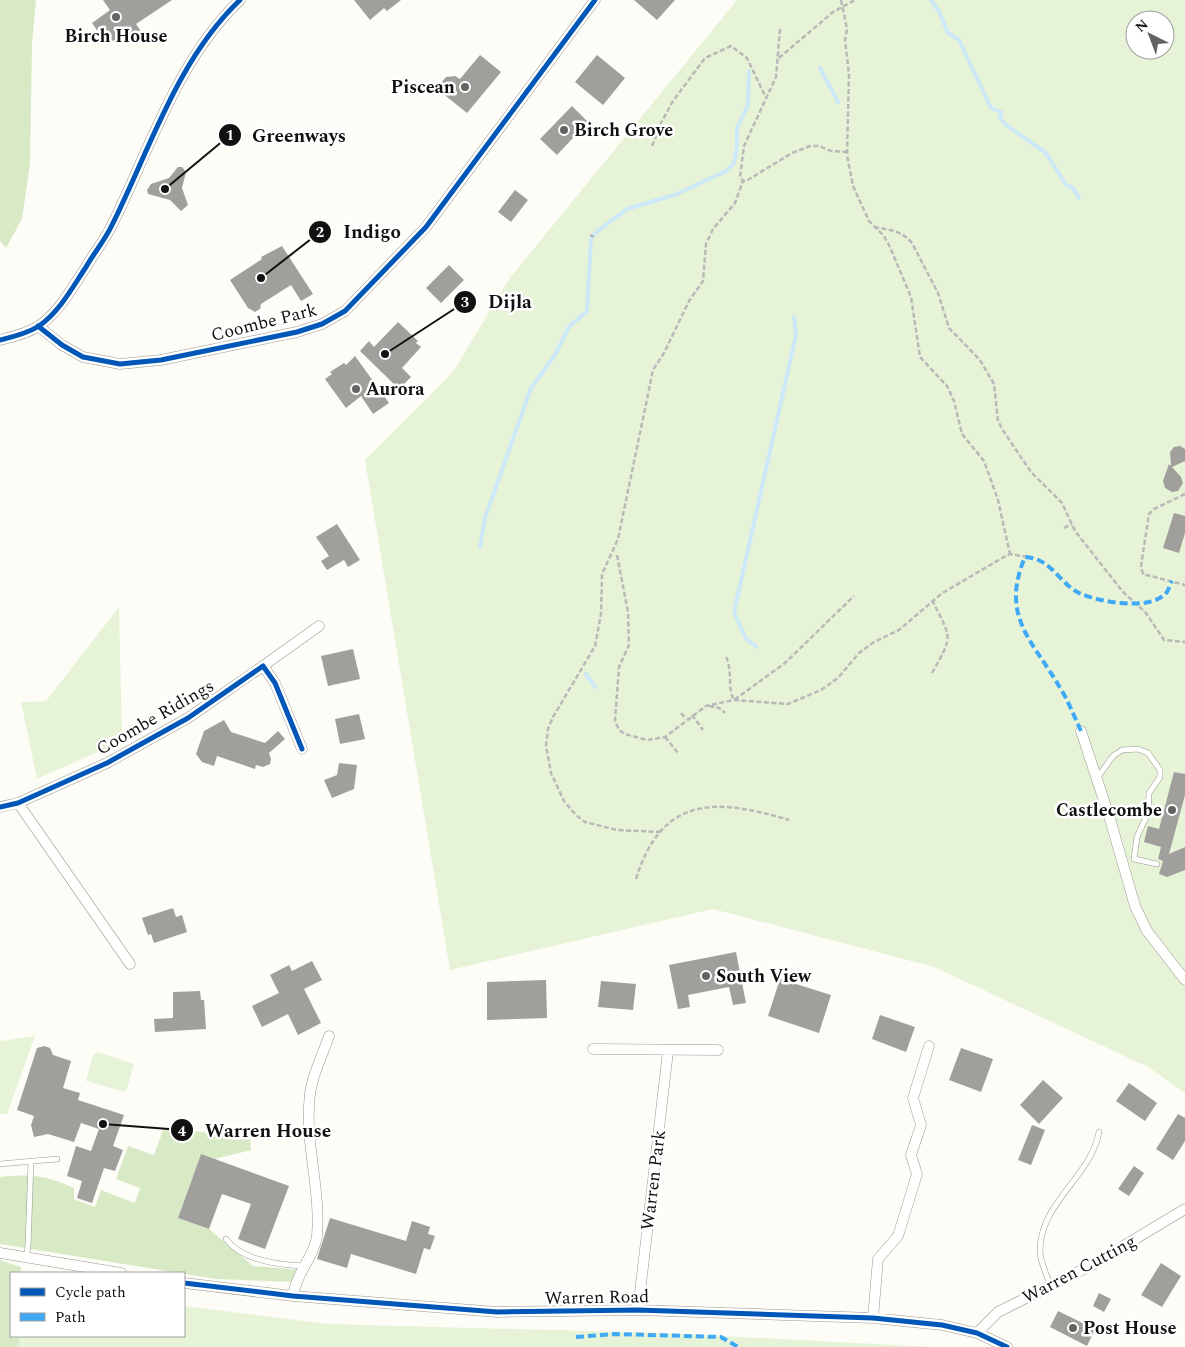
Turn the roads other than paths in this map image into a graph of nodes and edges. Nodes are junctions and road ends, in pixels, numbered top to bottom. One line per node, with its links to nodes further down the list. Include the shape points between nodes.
1 (240, 0): 3 (street, via 208,38 187,71 111,227 64,301)
2 (595, 0): 3 (street, Coombe Park, via 426,227 345,312 297,332 160,360 120,364 83,357)
3 (38, 326): 4 (street)
4 (0, 340)
5 (319, 626): 6 (street, Coombe Ridings)
6 (262, 666): 8 (street, via 275,683); 10 (street, Coombe Ridings, via 188,718 107,763)
7 (1081, 731): 9 (street)
8 (302, 749)
9 (1097, 778): 12 (lane, via 1113,756 1122,750 1138,749 1155,760 1160,777 1149,793 1148,813 1137,837 1134,858); 14 (street, via 1135,906 1147,931)
10 (18, 803): 11 (street, Coombe Ridings); 13 (street)
11 (0, 807)
12 (1157, 864)
13 (130, 964)
14 (1185, 980)
15 (329, 1036): 28 (street, via 310,1092 308,1122 318,1223 317,1239)
16 (929, 1046): 34 (street, via 913,1098 921,1125 912,1155 917,1174 898,1236 878,1258)
17 (593, 1049): 19 (street)
18 (718, 1050): 19 (street)
19 (668, 1051): 33 (street, Warren Park)
20 (1099, 1132): 31 (lane, via 1096,1148 1048,1216 1040,1252)
21 (57, 1159): 22 (lane)
22 (31, 1161): 23 (lane); 27 (lane)
23 (0, 1164)
24 (1185, 1209): 31 (street, Warren Cutting, via 1092,1265)
25 (226, 1239): 28 (lane, via 240,1252 279,1264)
26 (0, 1253): 27 (street)
27 (26, 1259): 29 (street)
28 (304, 1266): 32 (street, via 294,1282)
29 (114, 1272)
30 (185, 1283): 32 (street, Warren Road)
31 (1050, 1285): 35 (street, Warren Cutting, via 998,1312)
32 (293, 1296): 33 (street, Warren Road, via 497,1312)
33 (638, 1310): 34 (street, Warren Road)
34 (873, 1318): 35 (street, Warren Road, via 942,1325)
35 (977, 1333): 36 (street, Warren Road)
36 (1007, 1347)

